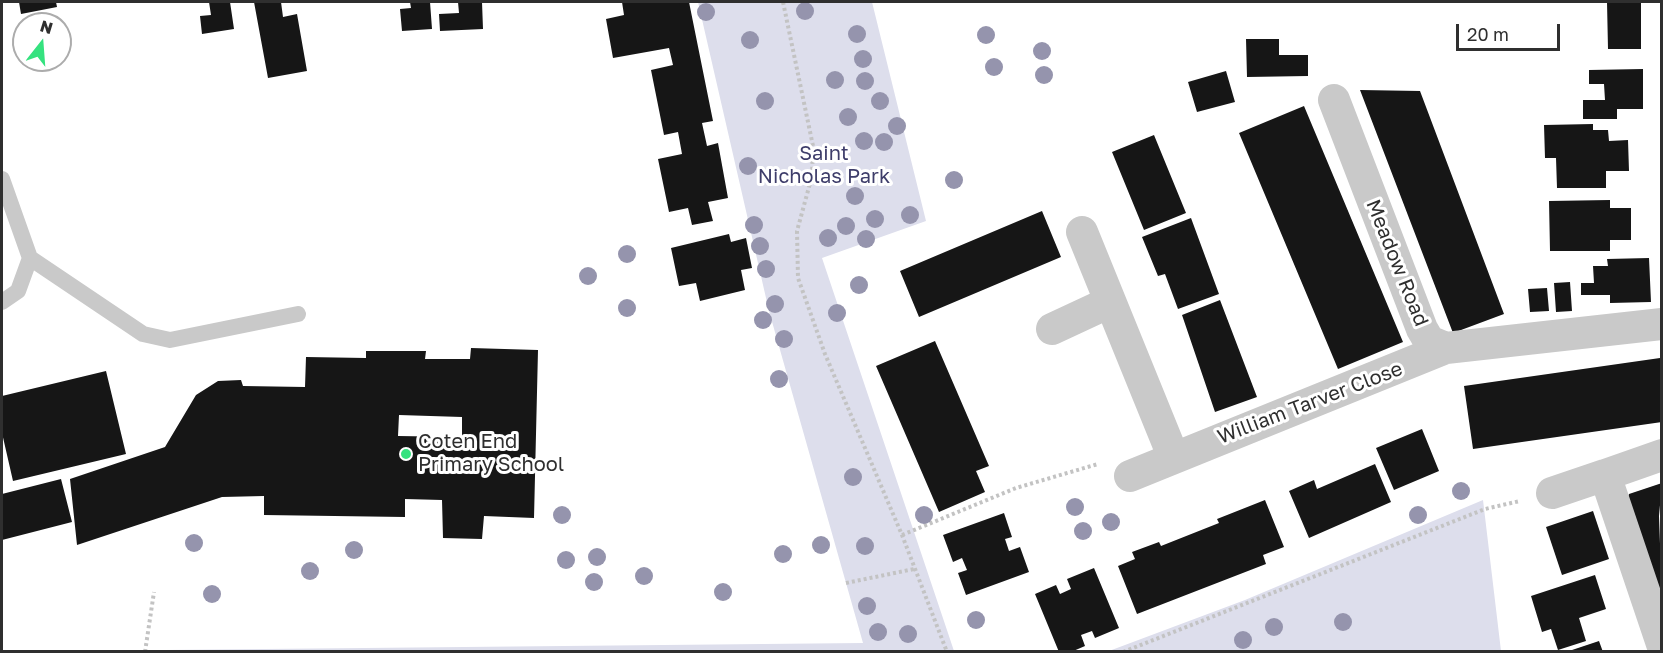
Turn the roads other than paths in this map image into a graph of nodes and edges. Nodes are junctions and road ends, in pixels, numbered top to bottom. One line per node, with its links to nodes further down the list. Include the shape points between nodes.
1 (1334, 100): 10 (street, Meadow Road, via 1422,329 1429,340)
2 (2, 179): 4 (lane)
3 (1082, 232): 6 (street)
4 (30, 258): 5 (lane, via 18,291); 7 (lane, via 144,334 170,340)
5 (2, 302)
6 (1110, 302): 9 (street); 12 (street)
7 (298, 314)
8 (1662, 324): 10 (street)
9 (1052, 329)
10 (1446, 348): 12 (street, William Tarver Close)
11 (1662, 455): 13 (street)
12 (1173, 456): 14 (street, William Tarver Close)
13 (1605, 475): 15 (street); 16 (street)
14 (1130, 476)
15 (1552, 493)
16 (1662, 644)

